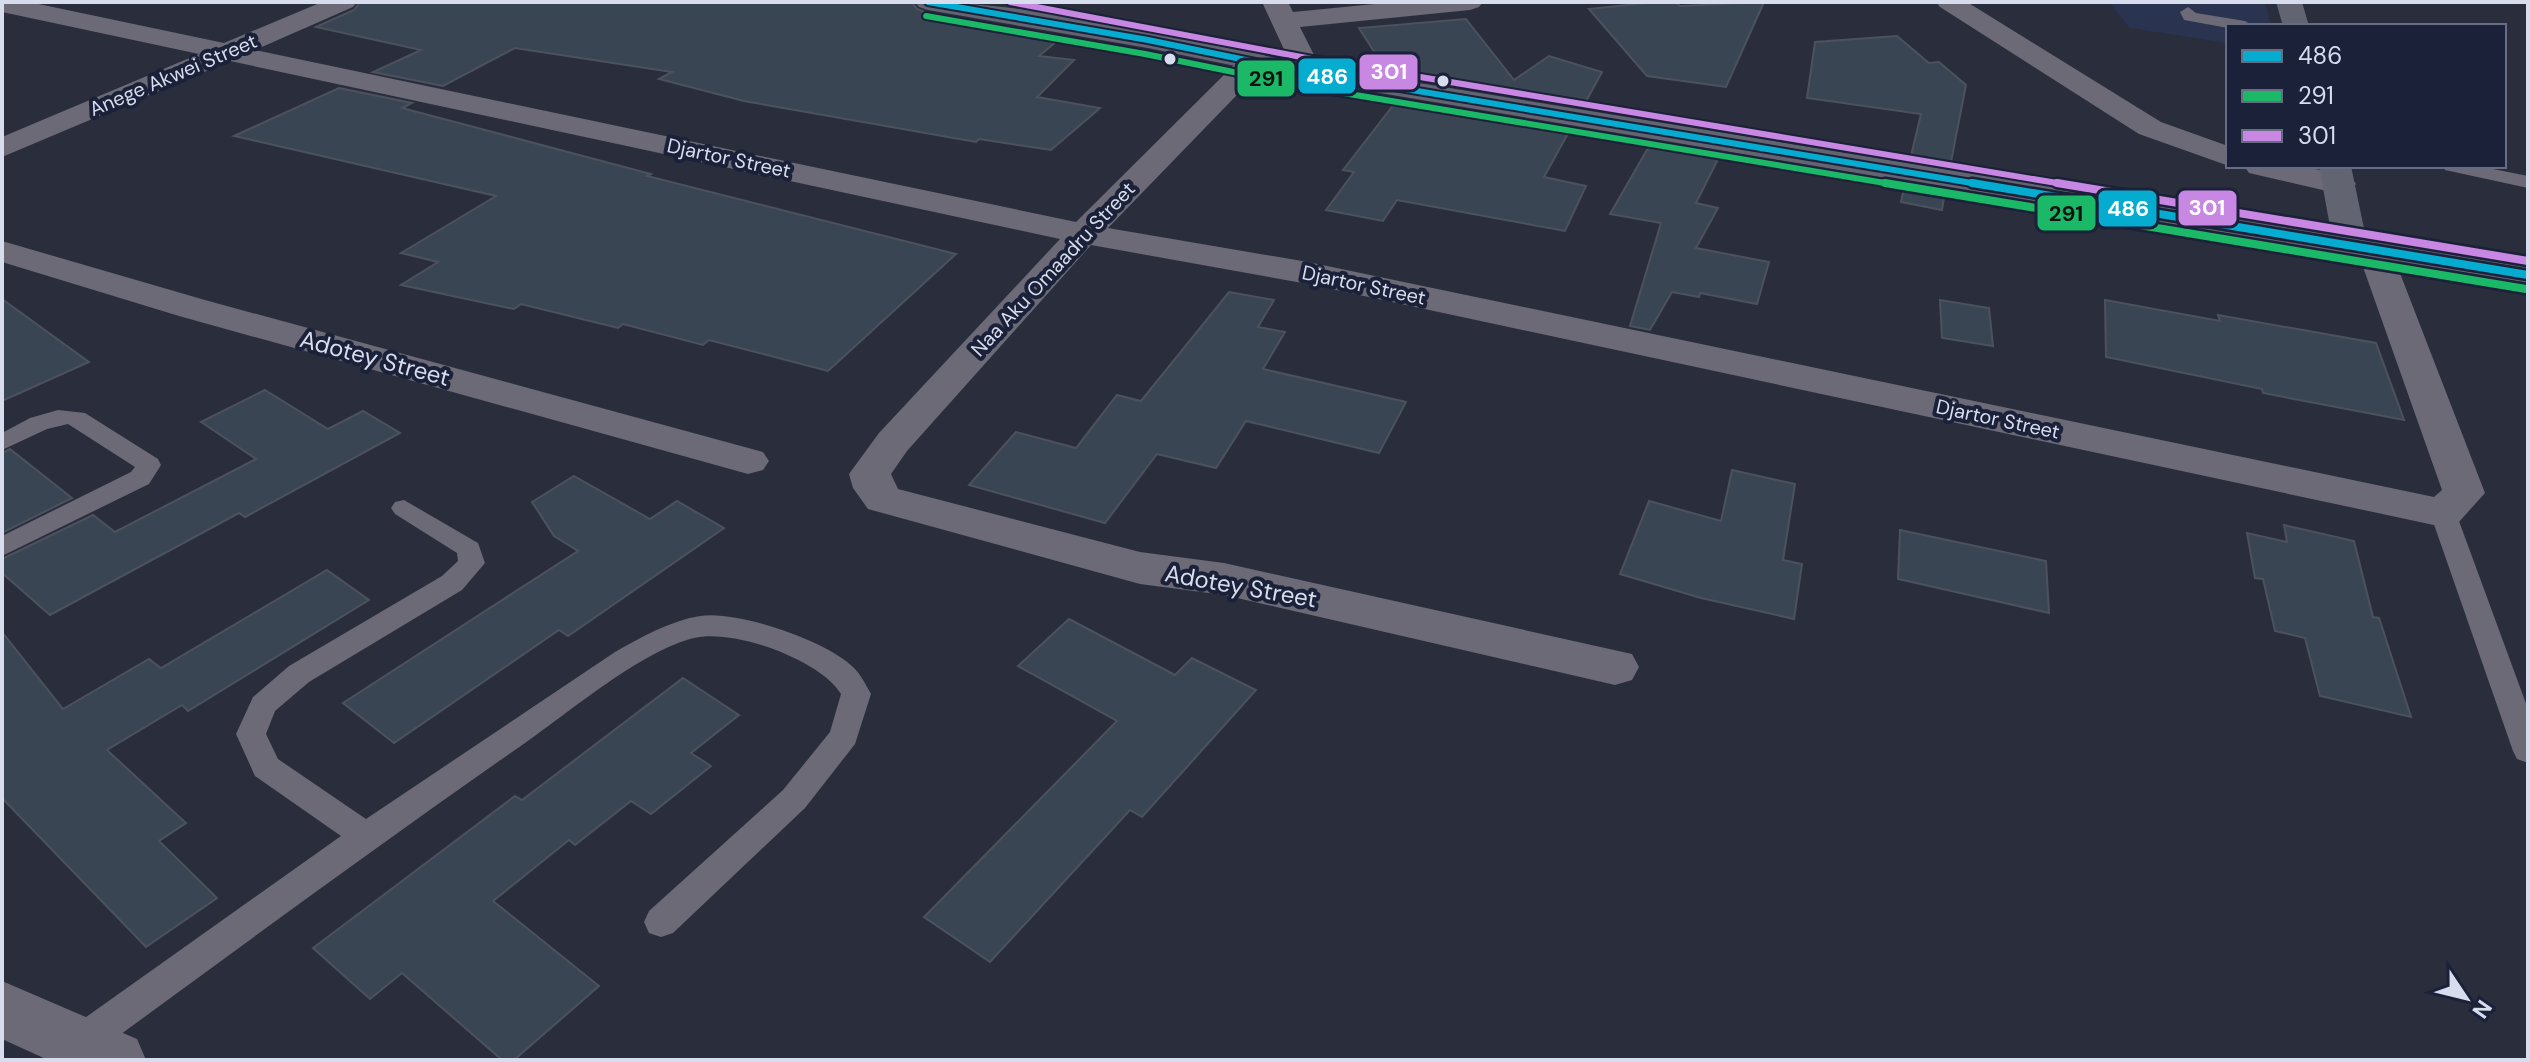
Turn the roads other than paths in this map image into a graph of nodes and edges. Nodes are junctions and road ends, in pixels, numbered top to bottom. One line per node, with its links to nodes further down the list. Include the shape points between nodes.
1 (344, 2): 12 (street, Anege Akwei Street)
2 (928, 2): 13 (main road)
3 (1470, 2): 8 (street)
4 (1949, 2): 16 (street, via 2150,128)
5 (2283, 2): 6 (lane)
6 (2289, 2): 11 (main road)
7 (2, 4): 12 (street, Djartor Street)
8 (1280, 11): 14 (street)
9 (2188, 12): 10 (lane, via 2189,17)
10 (2233, 24)
11 (2295, 24)
12 (225, 52): 15 (street, Anege Akwei Street); 21 (street, Djartor Street)
13 (1254, 61): 14 (main road); 21 (street, Naa Aku Omaadru Street)
14 (1309, 73): 22 (main road)
15 (2, 148)
16 (2226, 156)
17 (2277, 168): 19 (street)
18 (2462, 168): 20 (lane)
19 (2337, 175): 22 (main road)
20 (2528, 182)
21 (1083, 234): 27 (street, Naa Aku Omaadru Street, via 893,442 870,474); 29 (street, Djartor Street, via 1308,273)
22 (2362, 248): 24 (main road); 29 (street, via 2464,493)
23 (2, 251): 26 (street, Adotey Street)
24 (2528, 275)
25 (2, 442): 30 (lane, via 69,416 149,465 140,478)
26 (748, 461)
27 (874, 488): 31 (street, Adotey Street, via 883,499 1140,568 1224,579)
28 (404, 508): 33 (lane, via 469,549 472,563 452,583 299,674 263,705 251,734 266,767)
29 (2443, 513): 32 (lane)
30 (2, 547)
31 (1615, 667)
32 (2528, 751)
33 (366, 836): 34 (lane, via 669,634 711,624 746,631 796,648 842,673 856,694 844,736 794,799); 36 (lane)
34 (661, 922)
35 (2, 1009): 36 (street)
36 (96, 1052)

